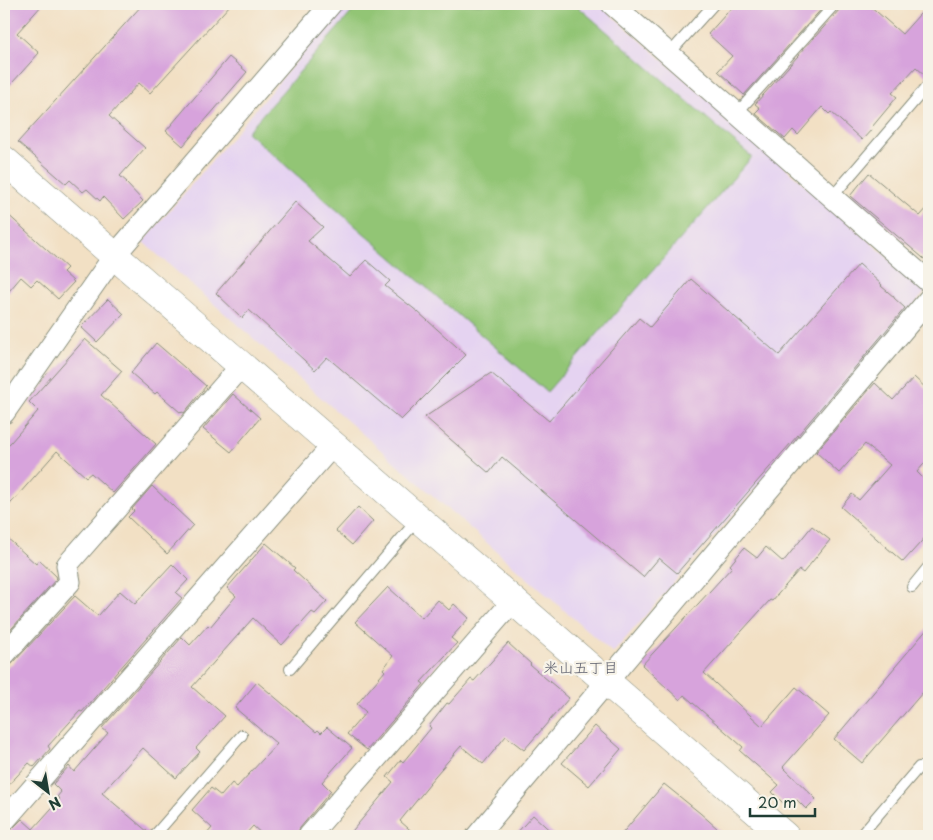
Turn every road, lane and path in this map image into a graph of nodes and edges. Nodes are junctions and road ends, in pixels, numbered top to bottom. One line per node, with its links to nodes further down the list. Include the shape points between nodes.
1 (331, 4): 10 (street)
2 (612, 4): 5 (street)
3 (714, 4): 5 (lane)
4 (835, 4): 7 (lane)
5 (669, 54): 7 (street)
6 (929, 84): 9 (lane)
7 (737, 113): 9 (street)
8 (4, 160): 10 (street)
9 (832, 197): 11 (street)
10 (114, 256): 13 (street); 14 (street)
11 (929, 282)
12 (929, 299): 22 (street)
13 (241, 366): 15 (street); 20 (street, via 67,565 70,582)
14 (4, 413)
15 (333, 445): 16 (street); 25 (street)
16 (418, 519): 19 (street); 21 (lane)
17 (929, 566): 18 (lane)
18 (912, 587)
19 (513, 601): 22 (street); 27 (street)
20 (4, 655)
21 (290, 669)
22 (606, 682): 28 (street); 29 (street)
23 (242, 735): 26 (lane)
24 (919, 767): 30 (lane)
25 (4, 821)
26 (154, 836)
27 (309, 836)
28 (477, 836)
29 (785, 836)
30 (860, 836)

